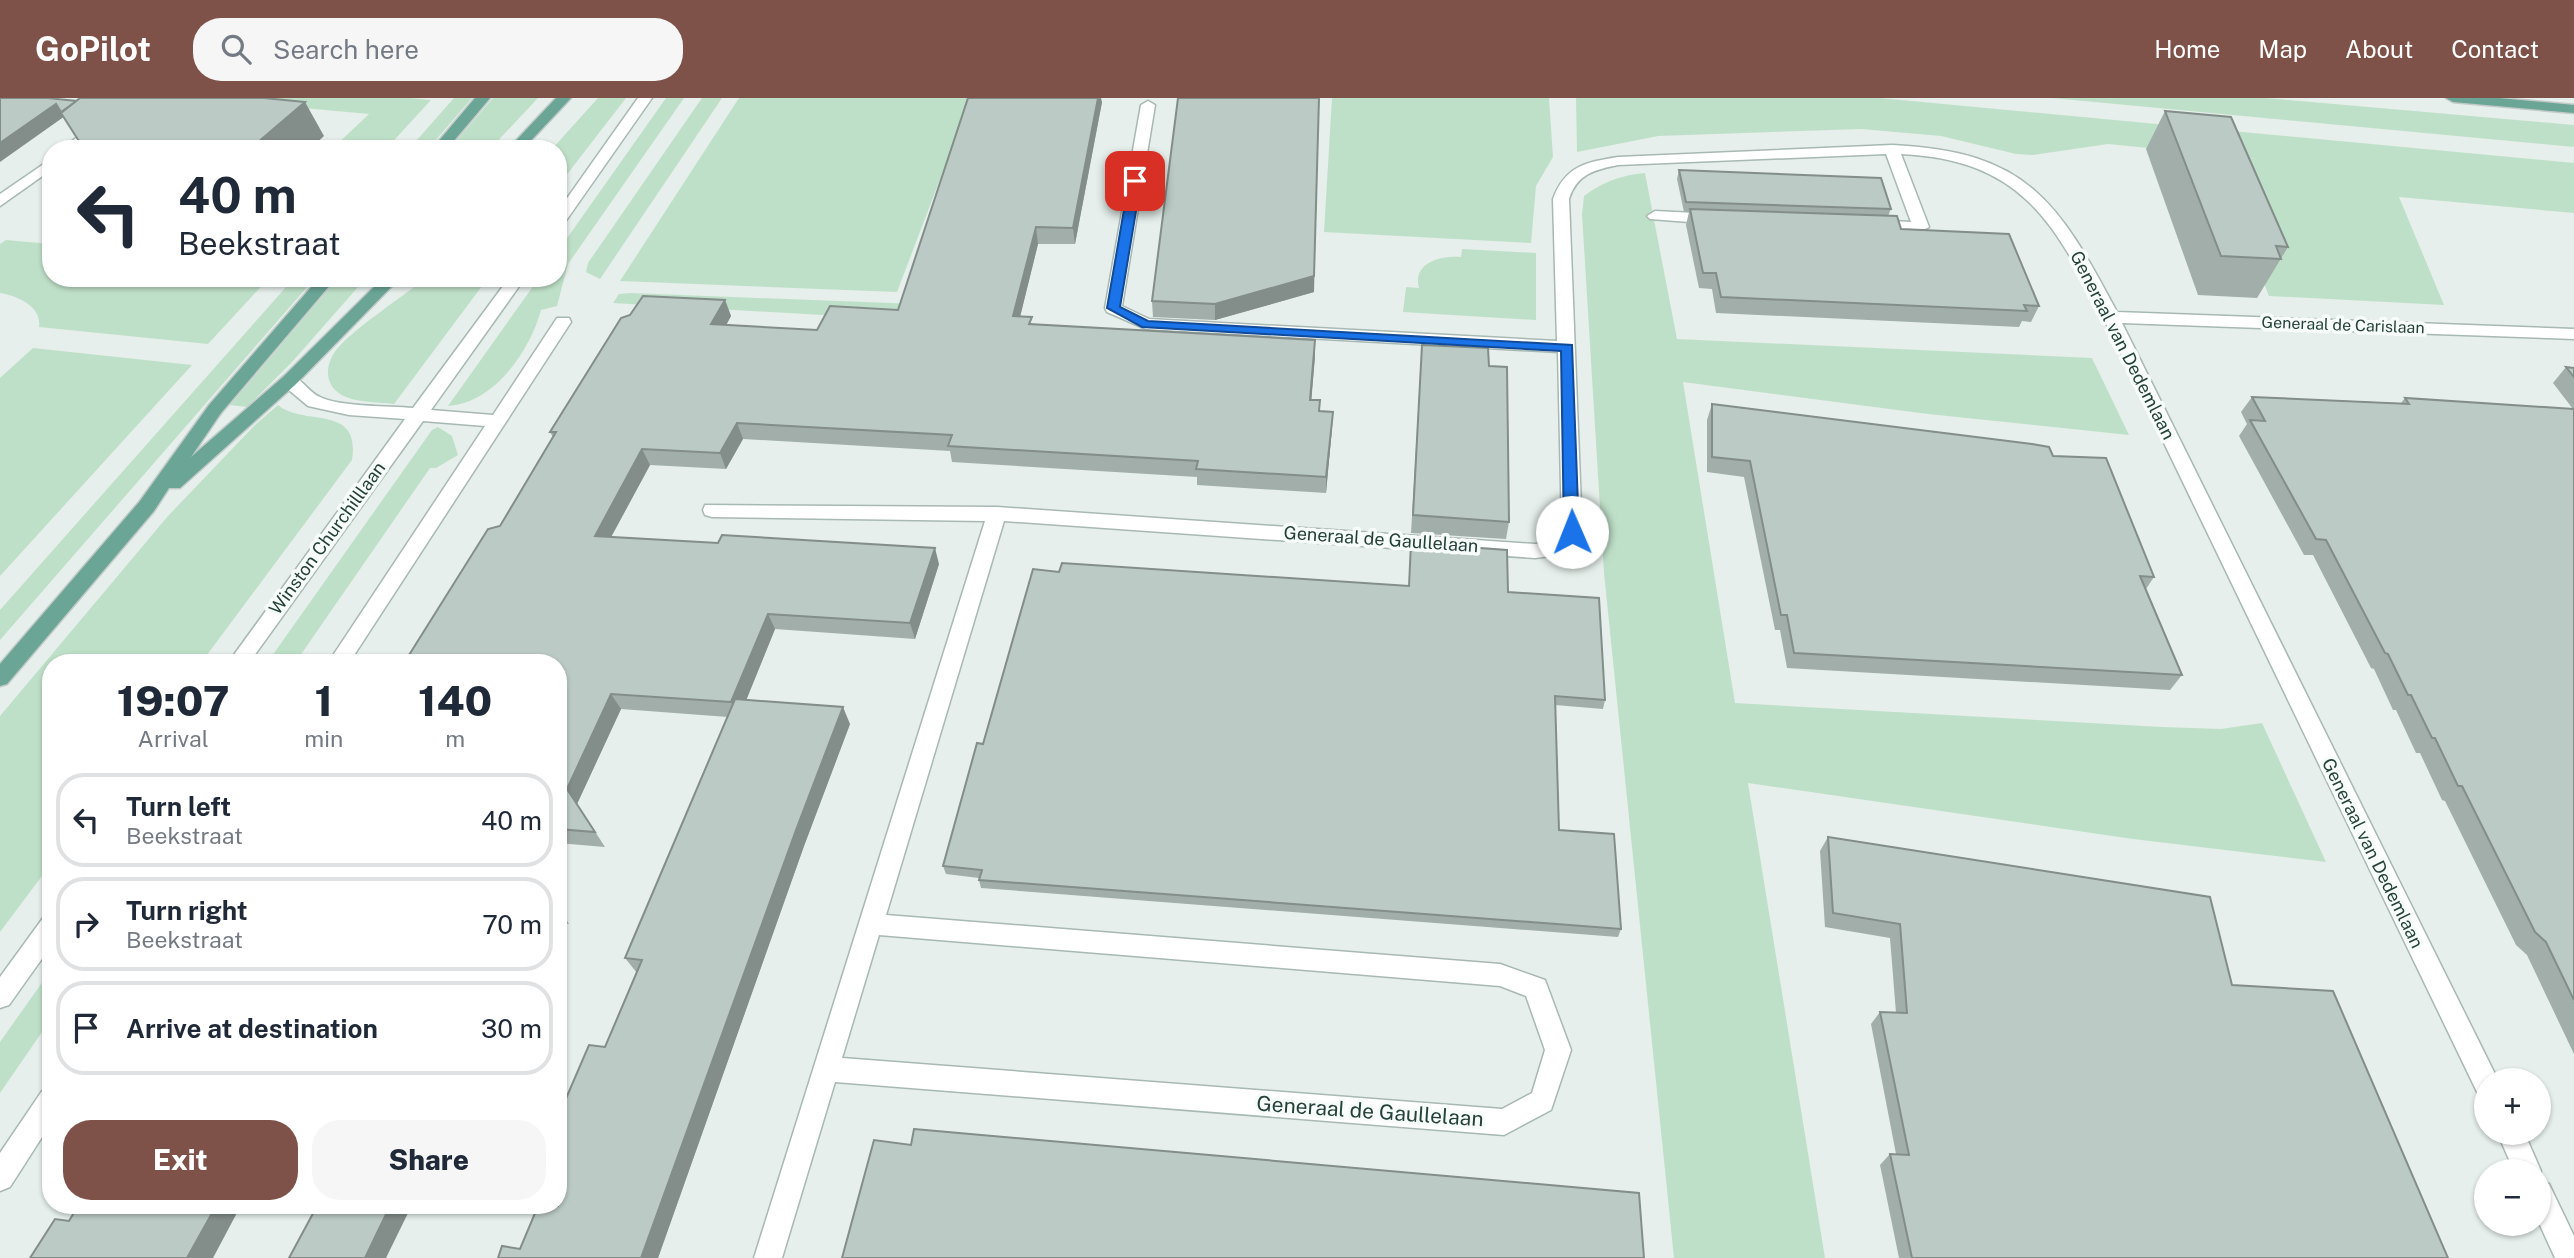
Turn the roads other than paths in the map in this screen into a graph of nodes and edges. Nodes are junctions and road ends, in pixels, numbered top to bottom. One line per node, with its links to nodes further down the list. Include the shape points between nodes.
1 (136, 98): 8 (street)
2 (483, 98): 9 (main road)
3 (564, 98): 10 (main road)
4 (645, 98): 14 (street)
5 (2453, 98): 7 (main road)
6 (1148, 105): 24 (street, via 1113,308 1146,324)
7 (2574, 109)
8 (81, 140)
9 (447, 140)
10 (524, 140)
11 (1892, 149): 17 (street, via 1921,227); 21 (street, Generaal van Dedemlaan, via 1958,156 1989,166 2016,183 2060,224); 24 (street, Generaal van Dedemlaan, via 1650,158 1595,165 1578,174 1567,182 1561,199)
12 (42, 170): 13 (street)
13 (0, 201)
14 (567, 209)
15 (1656, 216): 16 (street)
16 (1725, 219)
17 (1851, 224)
18 (320, 287): 28 (main road, via 215,409)
19 (383, 287): 25 (main road)
20 (510, 287): 26 (street, Winston Churchilllaan)
21 (2112, 317): 23 (street, Generaal de Carislaan); 37 (street, Generaal van Dedemlaan)
22 (564, 322): 27 (street)
23 (2574, 334)
24 (1567, 347): 30 (street, Generaal de Gaullelaan, via 1572,532 1561,549 1535,551)
25 (289, 381): 26 (street, via 314,402); 28 (main road)
26 (418, 413): 27 (street); 31 (street, Winston Churchilllaan)
27 (498, 421): 32 (street)
28 (148, 506): 33 (main road)
29 (712, 510): 30 (street, Generaal de Gaullelaan)
30 (997, 514): 34 (street)
31 (244, 654)
32 (344, 654)
33 (0, 678)
34 (871, 924): 38 (street); 38 (street, Generaal de Gaullelaan, via 1500,975 1536,988 1558,1050 1542,1101 1504,1122)
35 (42, 939): 36 (street)
36 (0, 997)
37 (2479, 1068)
38 (826, 1069): 42 (street)
39 (42, 1114): 40 (street)
40 (0, 1177)
41 (2551, 1219): 43 (street)
42 (768, 1258)
43 (2570, 1258)

